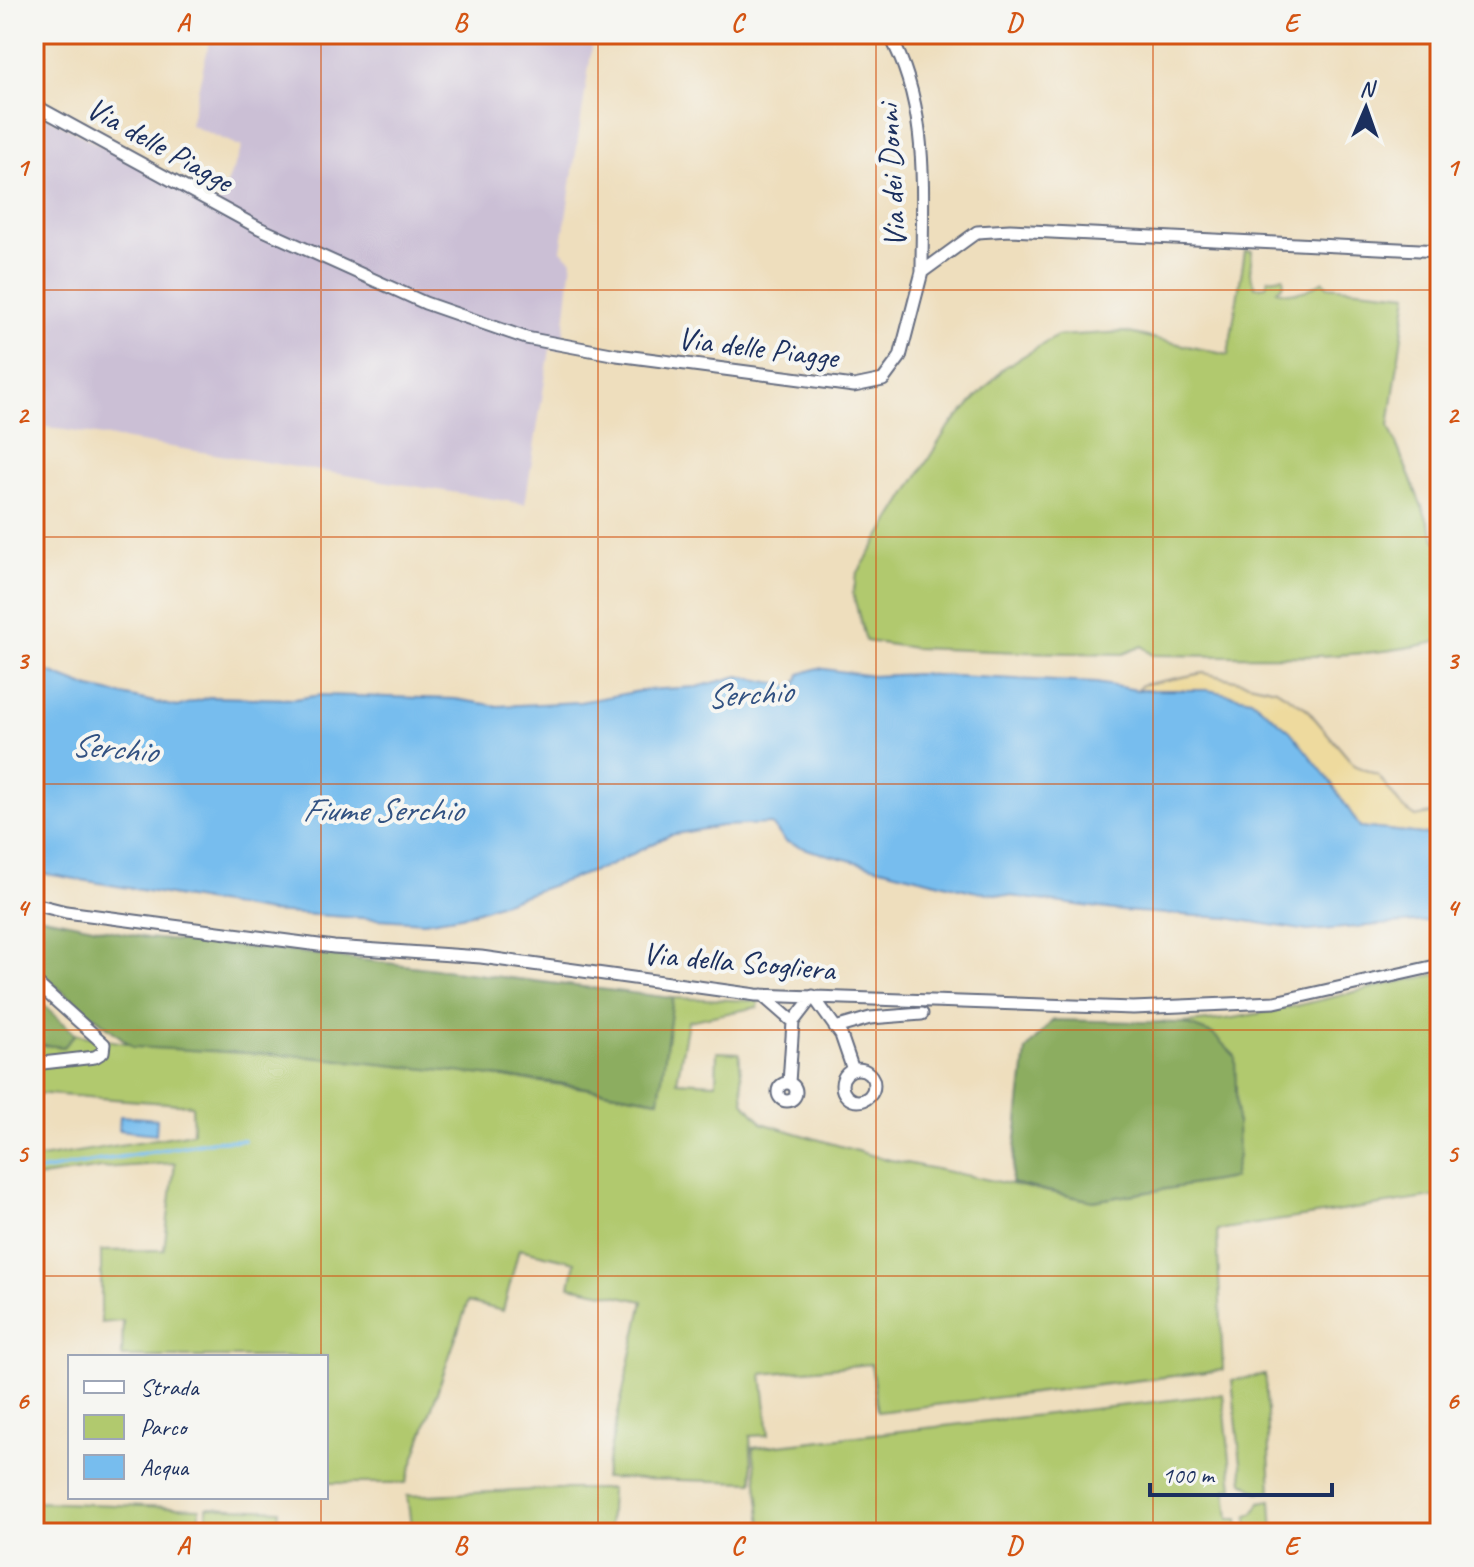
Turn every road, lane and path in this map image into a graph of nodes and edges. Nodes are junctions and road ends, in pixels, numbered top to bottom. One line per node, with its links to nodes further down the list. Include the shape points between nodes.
1 (889, 34): 4 (street, Via dei Donni, via 915,97 923,172)
2 (34, 105): 4 (street, Via delle Piagge, via 259,228 425,303 526,338 854,386 883,380 900,357)
3 (1440, 251): 4 (street, via 1010,230 977,232)
4 (922, 272)
5 (34, 904): 8 (street, Via della Scogliera, via 334,947 481,957)
6 (1440, 965): 9 (street, Via della Scogliera, via 1275,1002 1133,1008)
7 (34, 981): 15 (street, via 104,1044 95,1057)
8 (762, 995): 9 (street, Via della Scogliera); 13 (street)
9 (813, 996): 10 (street); 11 (street)
10 (803, 1011): 11 (street); 13 (street)
11 (824, 1013): 14 (street)
12 (922, 1014): 14 (street, via 870,1018)
13 (793, 1022): 17 (street)
14 (835, 1028): 16 (street)
15 (34, 1064)
16 (853, 1070)
17 (789, 1083)

